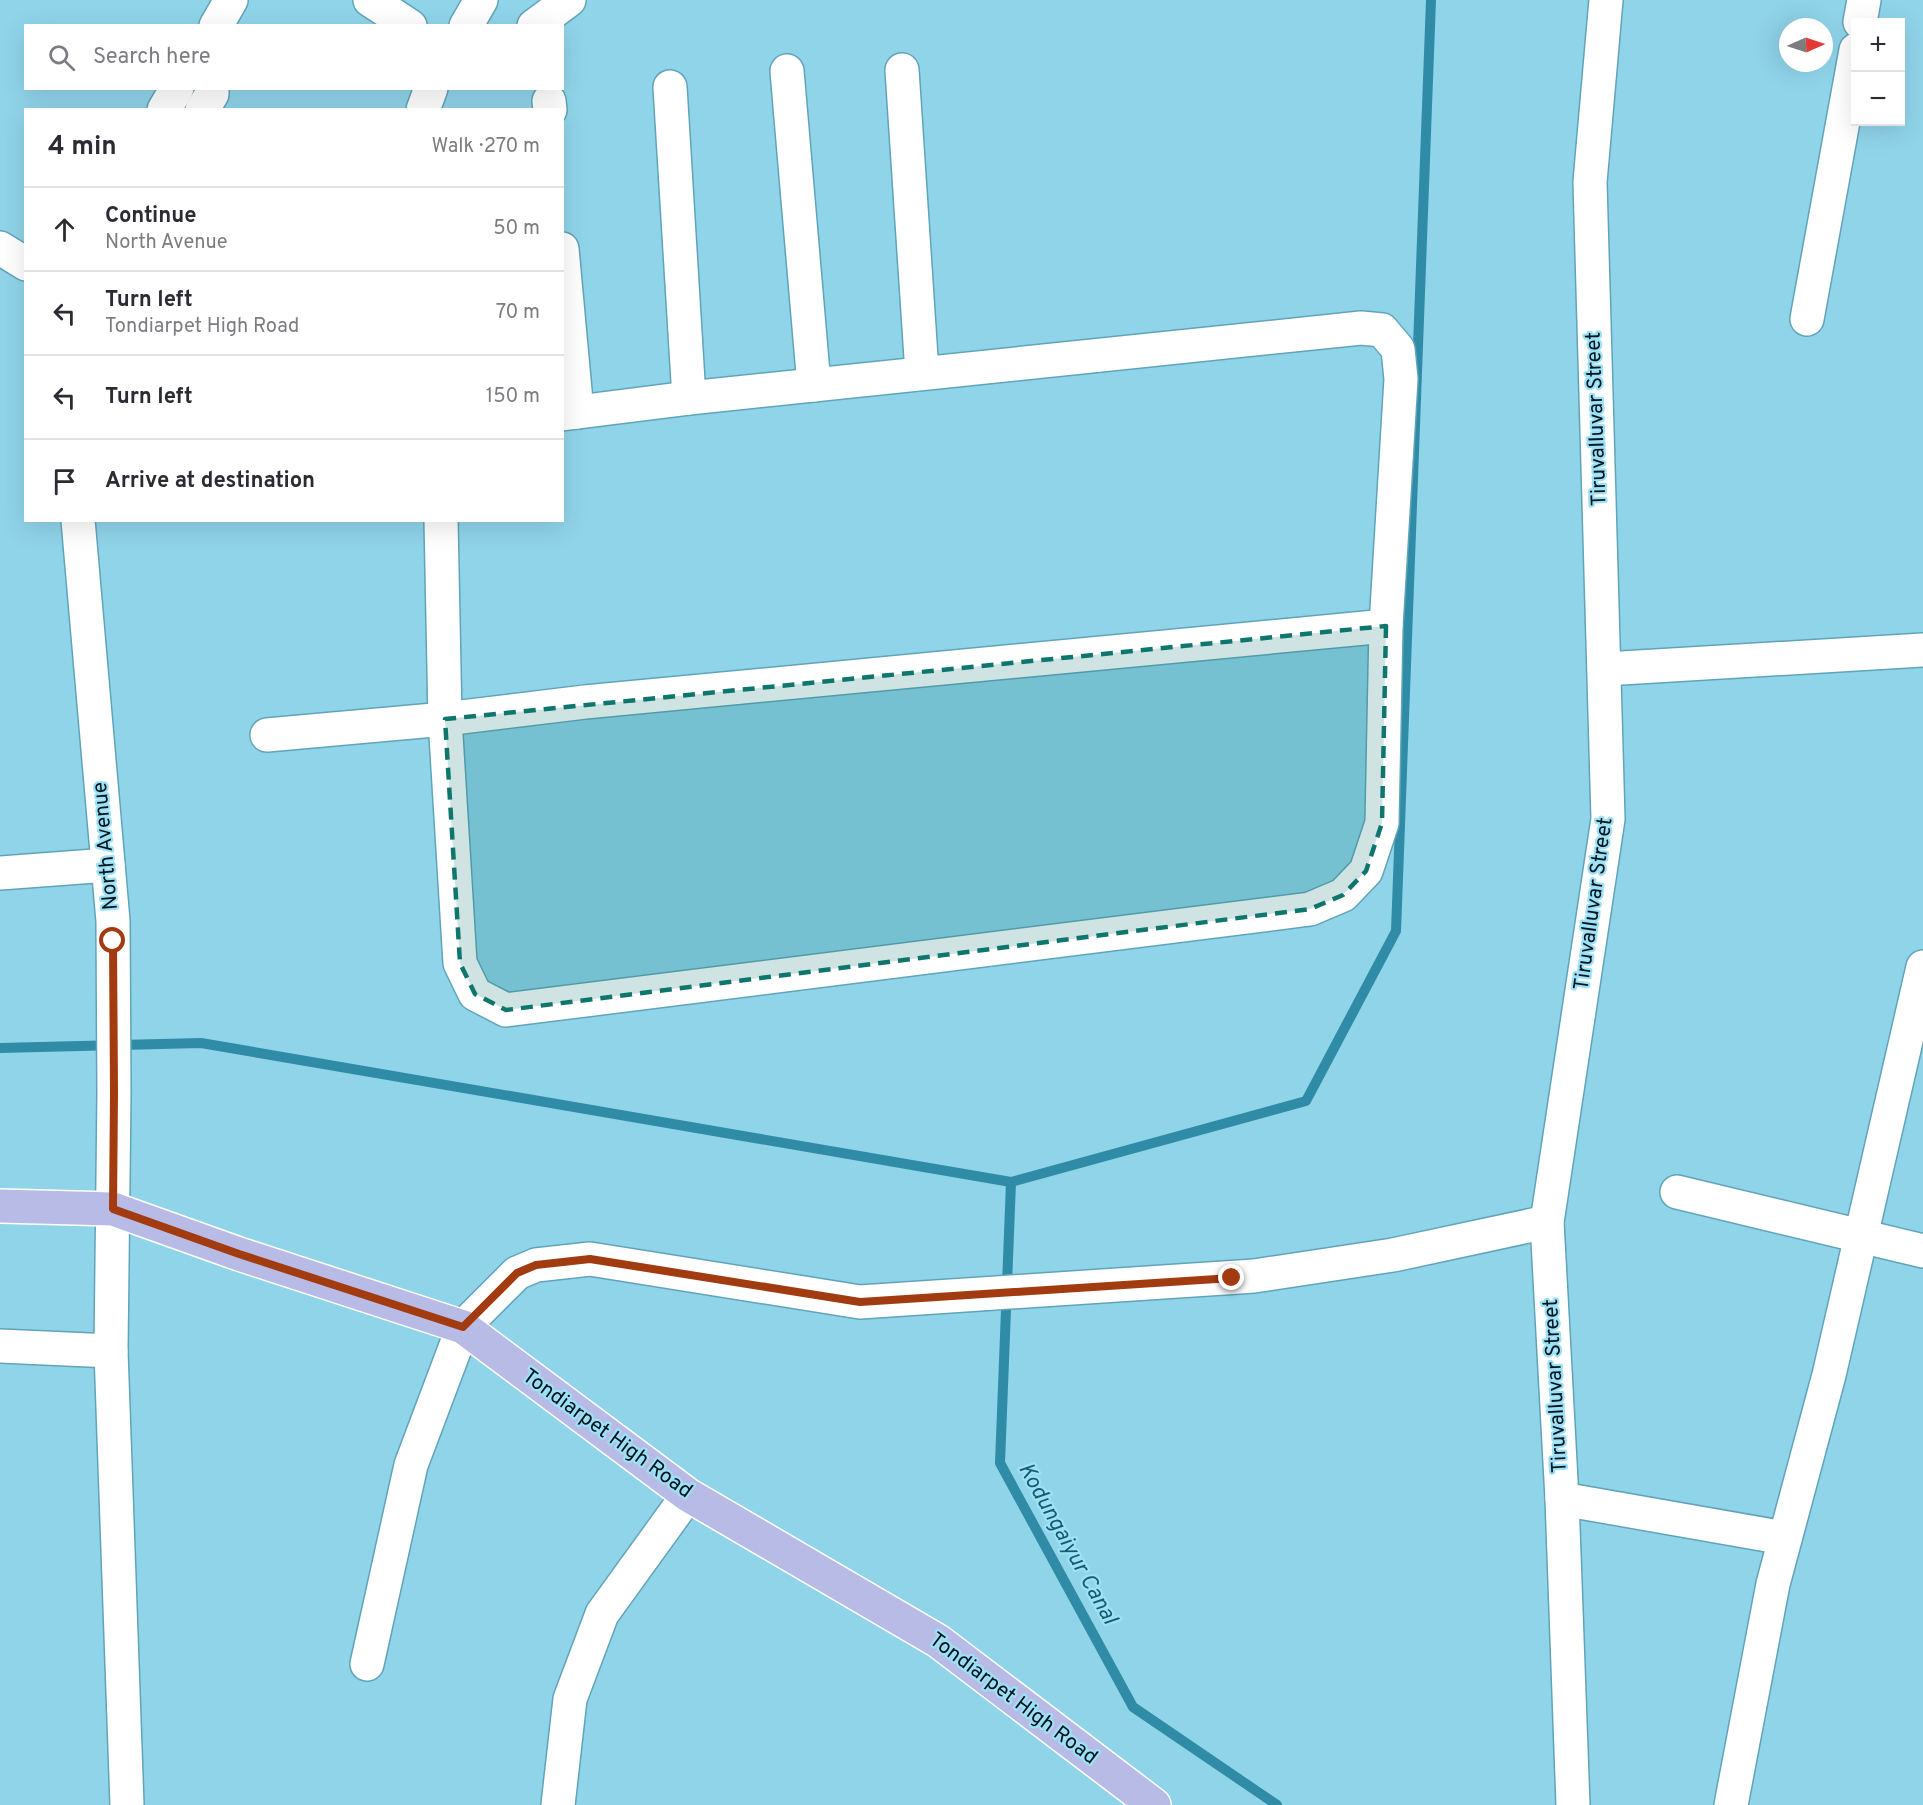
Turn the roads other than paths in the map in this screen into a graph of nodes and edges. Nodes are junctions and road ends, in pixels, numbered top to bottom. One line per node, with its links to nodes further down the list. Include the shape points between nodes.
1 (231, 0): 8 (street)
2 (370, 0): 9 (street)
3 (481, 0): 10 (street)
4 (568, 0): 11 (street)
5 (1606, 0): 34 (street, Tiruvalluvar Street, via 1590,182)
6 (1864, 0): 7 (street)
7 (1861, 18)
8 (217, 24)
9 (407, 24)
10 (467, 24)
11 (537, 24)
12 (902, 70): 26 (street)
13 (787, 71): 27 (street)
14 (1852, 72): 25 (street)
15 (670, 87): 28 (street)
16 (176, 90): 19 (street)
17 (212, 90): 20 (street)
18 (430, 90): 21 (street)
19 (165, 108)
20 (203, 108)
21 (424, 108)
22 (0, 248): 23 (street)
23 (24, 263)
24 (564, 290): 29 (street)
25 (1807, 319)
26 (922, 373): 27 (street); 32 (street, via 1361,328 1382,330 1398,349 1401,379)
27 (814, 385): 28 (street)
28 (689, 398): 29 (street)
29 (570, 413)
30 (78, 522): 37 (street, North Avenue)
31 (441, 522): 35 (street)
32 (1386, 626): 35 (street, via 585,702); 35 (street, via 1382,823 1366,871 1343,895 1318,906 506,1010 475,994 460,963)
33 (1923, 650): 34 (street)
34 (1605, 669): 43 (street, Tiruvalluvar Street, via 1608,819)
35 (445, 719): 36 (street)
36 (267, 735)
37 (108, 865): 38 (street); 42 (street, North Avenue, via 113,921)
38 (0, 873)
39 (1923, 967): 44 (street)
40 (1677, 1192): 44 (street)
41 (0, 1206): 42 (main road, Tondiarpet High Road)
42 (113, 1209): 46 (main road, Tondiarpet High Road); 48 (street, North Avenue)
43 (1547, 1222): 46 (street, via 1393,1255 1254,1276 860,1302 590,1259 536,1265 517,1273); 50 (street, Tiruvalluvar Street)
44 (1860, 1236): 45 (street); 51 (street, via 1829,1375)
45 (1923, 1251)
46 (463, 1327): 49 (main road, Tondiarpet High Road); 52 (street, via 411,1466)
47 (0, 1346): 48 (street)
48 (111, 1352): 53 (street, North Avenue)
49 (688, 1495): 54 (street, via 602,1614 570,1699); 55 (main road, Tondiarpet High Road, via 938,1641)
50 (1562, 1499): 51 (street); 56 (street, Tiruvalluvar Street)
51 (1785, 1538): 57 (street)
52 (367, 1664)
53 (127, 1805)
54 (558, 1805)
55 (1154, 1805)
56 (1573, 1805)
57 (1731, 1805)

